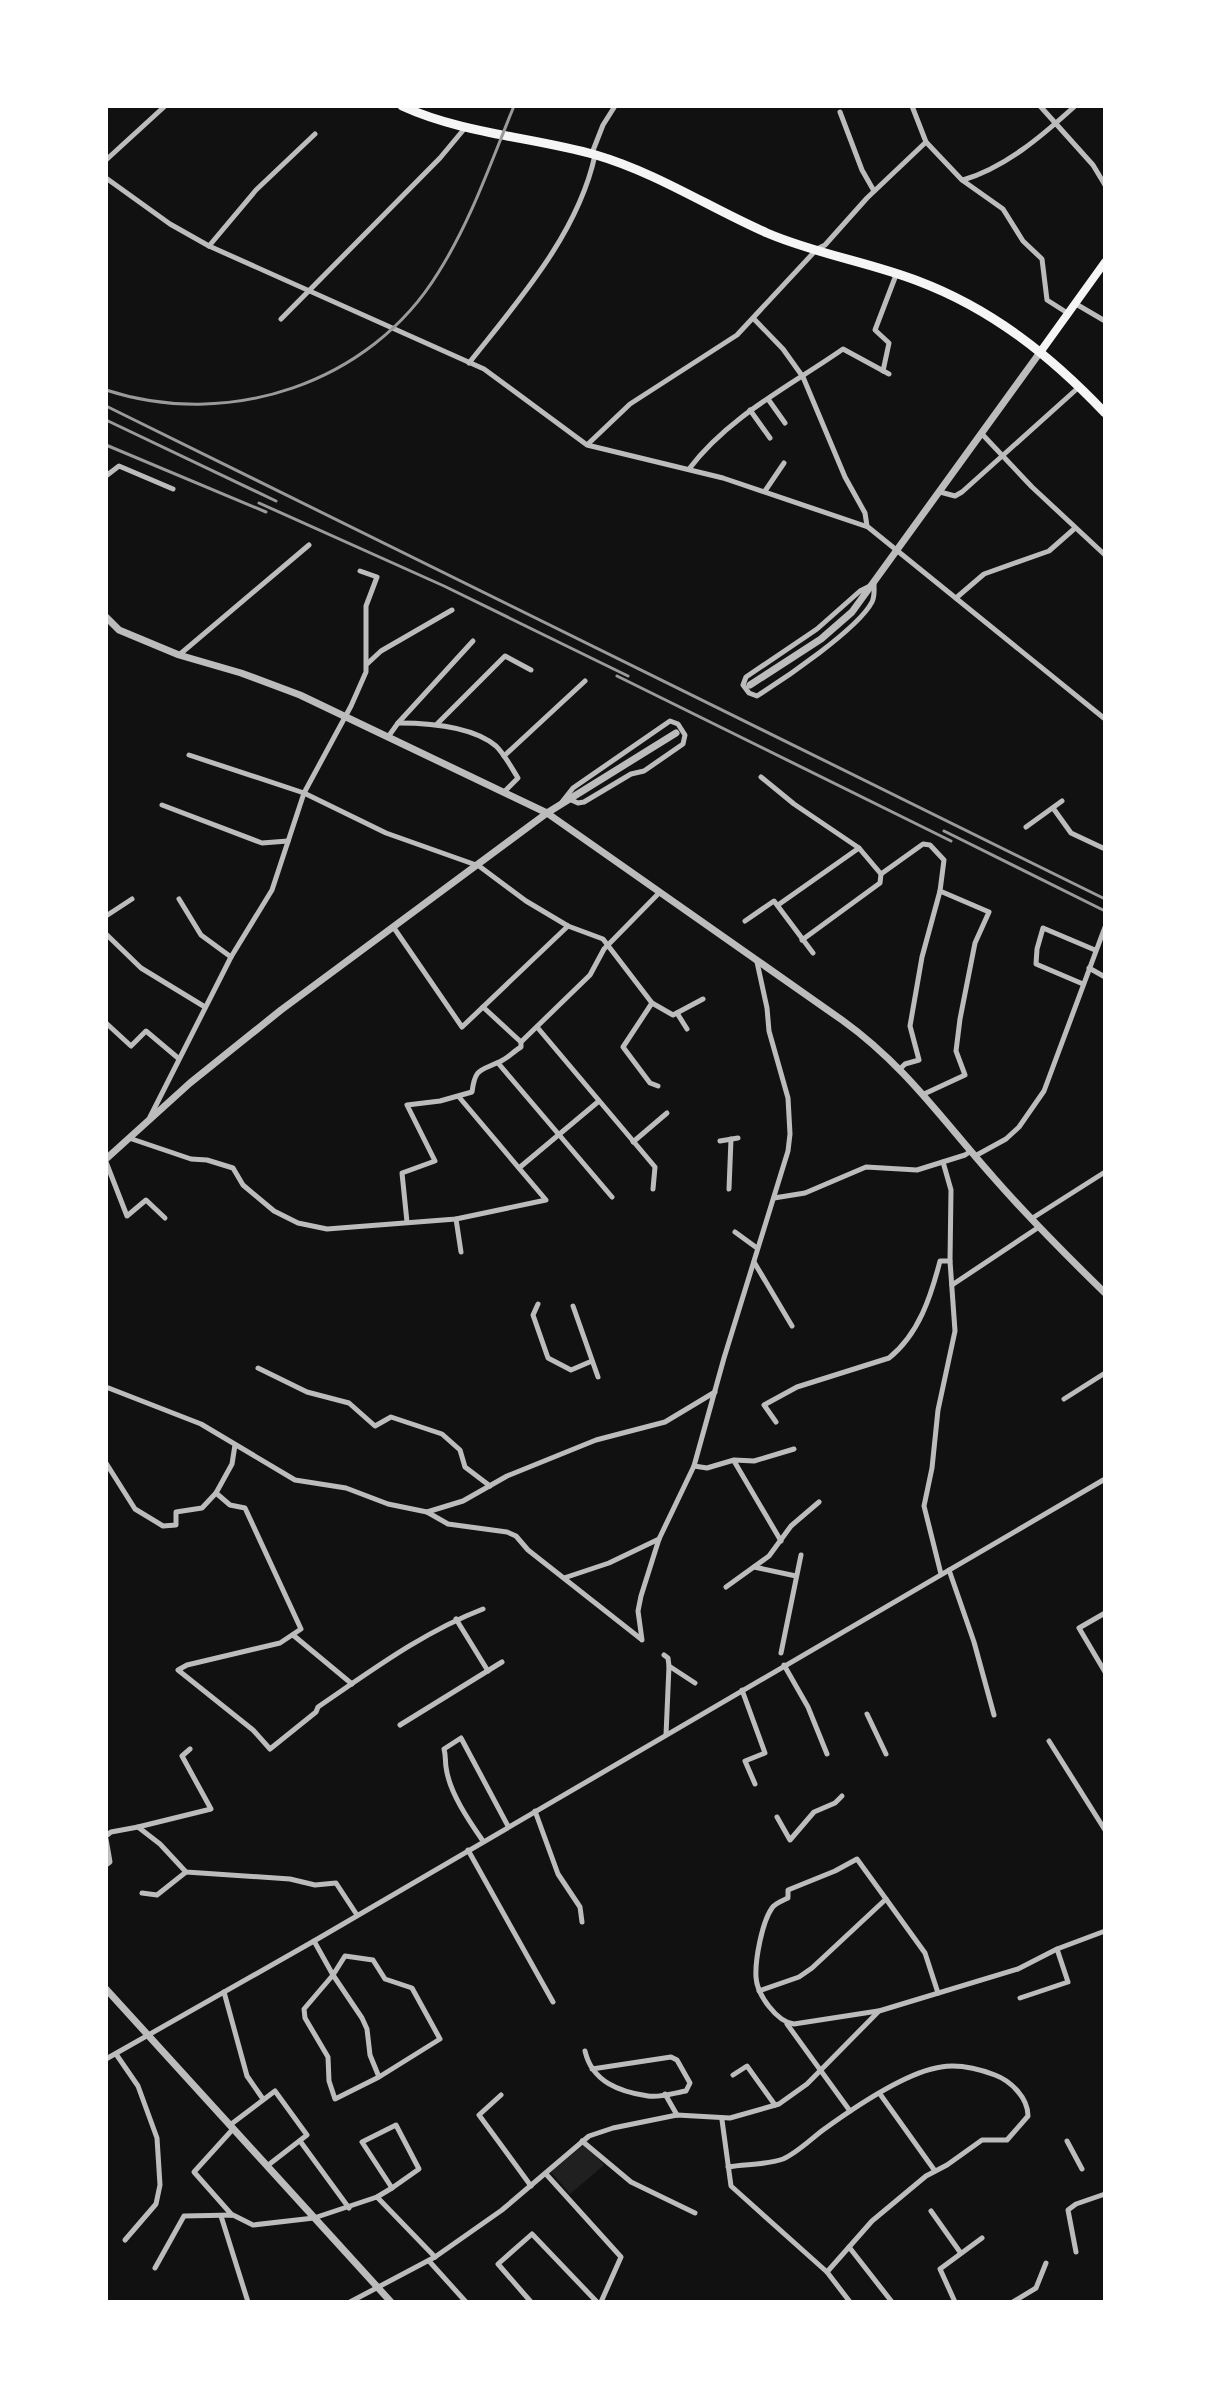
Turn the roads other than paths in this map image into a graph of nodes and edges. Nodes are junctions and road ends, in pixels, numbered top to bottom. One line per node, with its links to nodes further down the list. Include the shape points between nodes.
1 (165, 106): 13 (street)
2 (402, 106): 9 (highway)
3 (615, 106): 12 (street)
4 (912, 106): 11 (street)
5 (1040, 106): 8 (street)
6 (1075, 106): 8 (street)
7 (840, 112): 17 (street)
8 (1055, 123): 15 (street, via 1025,149); 16 (street)
9 (465, 127): 12 (highway); 22 (street)
10 (315, 134): 18 (street, via 256,190)
11 (926, 142): 15 (street); 17 (street)
12 (593, 154): 19 (highway, via 768,233); 29 (street, via 563,235)
13 (106, 160)
14 (106, 178): 18 (street)
15 (962, 180): 24 (street, via 1003,209 1042,259 1047,300)
16 (1105, 185)
17 (874, 191): 19 (street)
18 (209, 246): 22 (street)
19 (817, 249): 21 (highway); 26 (street)
20 (1105, 262): 23 (main road)
21 (897, 274): 28 (highway, via 952,295); 30 (street, via 875,330 889,343 886,373 843,349)
22 (311, 290): 25 (street); 29 (street)
23 (1076, 304): 24 (main road); 27 (street)
24 (1069, 314): 28 (main road)
25 (281, 319)
26 (754, 319): 30 (street); 38 (street, via 630,404)
27 (1105, 321)
28 (1041, 351): 31 (highway); 36 (street)
29 (469, 363): 38 (street)
30 (803, 377): 32 (street); 46 (street)
31 (1080, 386): 34 (highway); 39 (street)
32 (768, 399): 33 (street); 35 (street)
33 (750, 410): 37 (street); 41 (street, via 720,433)
34 (1105, 413)
35 (785, 423)
36 (982, 434): 39 (street); 45 (street)
37 (770, 438)
38 (587, 445): 41 (street)
39 (1001, 456): 45 (street, via 962,492); 47 (street)
40 (784, 463): 44 (street)
41 (689, 469): 44 (street)
42 (106, 476): 43 (street, via 119,466)
43 (173, 489)
44 (765, 491): 46 (street)
45 (940, 492): 49 (street)
46 (868, 527): 49 (street)
47 (1074, 529): 50 (street); 53 (street, via 1049,551 972,581)
48 (309, 545): 57 (street)
49 (898, 551): 52 (street); 53 (street)
50 (1105, 555)
51 (360, 571): 58 (street, via 377,577 366,606)
52 (874, 584): 52 (street, via 874,599 851,625 796,671 757,696 749,693 743,685 746,677); 61 (street, via 828,633)
53 (956, 598): 63 (street)
54 (452, 610): 58 (street, via 381,651)
55 (107, 623): 57 (street)
56 (473, 641): 64 (street)
57 (179, 655): 62 (street, via 271,684)
58 (367, 665): 62 (street)
59 (531, 670): 65 (street, via 505,656)
60 (585, 681): 69 (street)
61 (750, 685)
62 (346, 716): 67 (street); 72 (street)
63 (1105, 719)
64 (398, 723): 65 (street); 67 (street)
65 (437, 724): 69 (street, via 480,737)
66 (676, 733): 73 (street)
67 (388, 737): 71 (street)
68 (189, 755): 72 (street)
69 (504, 756): 71 (street, via 518,778)
70 (761, 777): 81 (street)
71 (504, 792): 78 (street)
72 (304, 793): 80 (street); 83 (street, via 386,833)
73 (569, 799): 76 (street); 76 (street, via 584,802 644,771 683,744 685,735 670,721 573,788)
74 (1062, 801): 77 (street)
75 (162, 805): 80 (street, via 262,843)
76 (559, 806): 78 (street)
77 (1053, 808): 79 (street); 82 (street, via 1071,833)
78 (547, 813): 83 (street); 86 (street)
79 (1026, 827)
80 (288, 841): 100 (street, via 272,890)
81 (859, 848): 84 (street); 89 (street)
82 (1105, 849)
83 (479, 866): 92 (street); 94 (street)
84 (881, 874): 85 (street, via 923,844 930,845 944,860); 96 (street, via 880,883)
85 (940, 891): 116 (street, via 910,1026 919,1060); 118 (street, via 989,912 975,943 960,1019 956,1051 965,1075)
86 (659, 893): 97 (street); 101 (street)
87 (132, 899): 90 (street)
88 (179, 899): 100 (street, via 201,935)
89 (778, 905): 91 (street, via 774,901); 96 (street)
90 (106, 916)
91 (745, 921)
92 (568, 926): 97 (street); 108 (street)
93 (1105, 927): 98 (street)
94 (394, 928): 108 (street, via 462,1027); 122 (street, via 252,1032)
95 (106, 934): 107 (street, via 141,968)
96 (802, 940): 99 (street)
97 (609, 945): 106 (street); 111 (street, via 590,975)
98 (1095, 950): 102 (street); 104 (street, via 1043,928 1036,964)
99 (813, 953)
100 (231, 957): 107 (street)
101 (757, 960): 116 (street); 135 (street, via 788,1098 790,1134)
102 (1089, 968): 103 (street); 104 (street)
103 (1105, 977)
104 (1083, 984): 127 (street, via 1051,1075 1027,1118 1006,1139)
105 (703, 999): 109 (street)
106 (652, 1003): 109 (street); 117 (street, via 623,1047)
107 (205, 1007): 114 (street)
108 (483, 1007): 113 (street)
109 (677, 1013): 112 (street)
110 (106, 1023): 114 (street, via 131,1046 146,1031)
111 (537, 1027): 113 (street); 120 (street)
112 (687, 1029)
113 (521, 1042): 115 (street)
114 (178, 1058): 122 (street)
115 (498, 1063): 119 (street, via 483,1066 474,1077 472,1092); 123 (street)
116 (901, 1068): 118 (street)
117 (658, 1086)
118 (924, 1094): 127 (street)
119 (459, 1097): 130 (street); 139 (street, via 407,1105 435,1161 402,1173)
120 (599, 1101): 123 (street); 126 (street)
121 (667, 1113): 126 (street)
122 (149, 1119): 124 (street)
123 (559, 1134): 130 (street); 134 (street)
124 (128, 1138): 128 (street); 139 (street, via 233,1168 243,1185 270,1208 298,1223 342,1229)
125 (720, 1141): 133 (street, via 735,1139)
126 (633, 1142): 132 (street, via 655,1167)
127 (973, 1154): 129 (street); 138 (street)
128 (106, 1160): 136 (street, via 127,1216 146,1200)
129 (943, 1162): 135 (street, via 917,1170 866,1167 805,1193); 145 (street, via 951,1190)
130 (519, 1168): 137 (street, via 546,1200)
131 (1105, 1172): 138 (street)
132 (653, 1189)
133 (729, 1189)
134 (612, 1197)
135 (774, 1198): 142 (street)
136 (165, 1218)
137 (456, 1219): 139 (street); 143 (street)
138 (1031, 1219): 140 (street)
139 (407, 1222)
140 (1039, 1227): 146 (street); 147 (street)
141 (735, 1232): 142 (street)
142 (757, 1248): 144 (street)
143 (461, 1252)
144 (754, 1261): 150 (street); 156 (street)
145 (950, 1261): 146 (street); 158 (street, via 940,1261 928,1304 897,1351 785,1392 764,1405)
146 (951, 1285): 174 (street, via 955,1331 924,1506)
147 (1105, 1293)
148 (538, 1304): 151 (street, via 533,1315 548,1358 571,1370)
149 (573, 1306): 151 (street)
150 (792, 1326)
151 (592, 1361): 154 (street)
152 (258, 1368): 165 (street, via 307,1392 349,1403 375,1426 391,1417 442,1434 460,1450 465,1467)
153 (1105, 1373): 157 (street)
154 (598, 1377)
155 (106, 1387): 159 (street, via 186,1417)
156 (716, 1391): 163 (street); 165 (street, via 665,1422 596,1440)
157 (1064, 1399)
158 (776, 1422)
159 (235, 1445): 166 (street, via 232,1464); 168 (street, via 295,1480 346,1488)
160 (794, 1449): 161 (street, via 764,1459)
161 (734, 1460): 163 (street); 170 (street)
162 (106, 1463): 166 (street, via 135,1509 163,1526 176,1525 176,1512 202,1508)
163 (694, 1466): 169 (street)
164 (1105, 1479): 173 (street)
165 (490, 1486): 168 (street)
166 (216, 1493): 181 (street, via 230,1505 245,1508 301,1629)
167 (819, 1502): 170 (street)
168 (427, 1512): 176 (street, via 448,1524 507,1532)
169 (659, 1539): 176 (street); 176 (street, via 638,1611 642,1640)
170 (781, 1541): 172 (street)
171 (801, 1555): 175 (street)
172 (754, 1567): 175 (street); 177 (street)
173 (949, 1570): 174 (street); 193 (street)
174 (941, 1575): 185 (street)
175 (796, 1576): 182 (street)
176 (563, 1578)
177 (726, 1587)
178 (483, 1609): 180 (street)
179 (1105, 1613): 188 (street, via 1079,1628)
180 (456, 1619): 187 (street); 190 (street)
181 (293, 1635): 190 (street); 190 (street, via 178,1670 270,1749)
182 (781, 1653)
183 (664, 1655): 186 (street)
184 (502, 1662): 187 (street)
185 (784, 1665): 191 (street); 198 (street)
186 (669, 1666): 189 (street); 195 (street)
187 (488, 1671): 194 (street)
188 (1105, 1672)
189 (695, 1683)
190 (352, 1684)
191 (742, 1690): 195 (street); 200 (street, via 765,1753 745,1761)
192 (867, 1714): 199 (street)
193 (994, 1715)
194 (400, 1725)
195 (666, 1735): 202 (street)
196 (1049, 1741): 206 (street)
197 (190, 1749): 205 (street, via 182,1756 211,1809)
198 (827, 1754)
199 (886, 1754)
200 (755, 1784)
201 (842, 1796): 203 (street, via 814,1812 790,1840)
202 (535, 1811): 204 (street); 215 (street, via 558,1874 580,1907)
203 (777, 1817)
204 (508, 1826): 208 (street); 208 (street, via 461,1738 444,1749 446,1766 459,1804)
205 (138, 1827): 207 (street); 211 (street)
206 (1105, 1830)
207 (106, 1837): 210 (street)
208 (483, 1841): 209 (street)
209 (468, 1850): 214 (street); 225 (street)
210 (106, 1865)
211 (186, 1872): 212 (street, via 157,1895); 214 (street, via 336,1883)
212 (142, 1893)
213 (886, 1899): 221 (street, via 812,1968); 221 (street, via 857,1859 788,1890 788,1898 773,1905 762,1937); 223 (street, via 925,1953)
214 (357, 1915): 217 (street)
215 (582, 1922)
216 (1105, 1931): 218 (street)
217 (314, 1941): 219 (street); 222 (street)
218 (1057, 1949): 223 (street, via 1018,1969); 224 (street, via 1068,1982)
219 (333, 1975): 237 (street, via 367,2029); 237 (street, via 304,2009 328,2057 335,2099); 237 (street, via 345,1956 373,1960 385,1979 412,1988 440,2039)
220 (106, 1989): 228 (street)
221 (759, 1991): 227 (street)
222 (224, 1992): 228 (street); 241 (street, via 247,2076)
223 (938, 1993): 226 (street)
224 (1020, 1998)
225 (553, 2002)
226 (879, 2011): 227 (street); 235 (street)
227 (787, 2023): 235 (street)
228 (148, 2035): 230 (street); 246 (street)
229 (585, 2051): 234 (street)
230 (116, 2054): 231 (street); 266 (street, via 138,2086 157,2138 160,2185 156,2204)
231 (106, 2059)
232 (754, 2061): 233 (street)
233 (747, 2066): 236 (street); 242 (street)
234 (592, 2069): 238 (street, via 606,2085 650,2097); 238 (street, via 671,2057 690,2083 686,2091)
235 (820, 2072): 242 (street); 243 (street)
236 (733, 2075)
237 (379, 2077)
238 (665, 2094): 244 (street)
239 (880, 2094): 243 (street); 253 (street); 253 (street, via 928,2070 952,2066 994,2075 1018,2091 1028,2116 1007,2140 982,2140)
240 (501, 2095): 255 (street, via 479,2115)
241 (263, 2099): 246 (street); 247 (street, via 275,2091 307,2135)
242 (775, 2105): 245 (street)
243 (850, 2111): 251 (street, via 785,2158)
244 (677, 2115): 245 (street); 248 (street, via 613,2128)
245 (722, 2120): 251 (street)
246 (232, 2127): 250 (street); 262 (street, via 194,2172)
247 (299, 2141): 250 (street); 259 (street)
248 (582, 2141): 254 (street); 261 (street, via 631,2182)
249 (1067, 2141): 252 (street)
250 (267, 2166): 264 (street)
251 (728, 2167): 273 (street, via 731,2186)
252 (1082, 2169)
253 (935, 2171): 267 (street, via 872,2221)
254 (546, 2174): 255 (street); 280 (street, via 621,2257)
255 (531, 2186): 270 (street)
256 (392, 2188): 256 (street, via 419,2169 396,2125 362,2142); 258 (street)
257 (1105, 2194): 269 (street, via 1068,2210)
258 (377, 2197): 259 (street); 270 (street)
259 (349, 2208): 264 (street)
260 (931, 2211): 268 (street)
261 (695, 2213)
262 (233, 2215): 263 (street); 264 (street, via 253,2225)
263 (221, 2216): 272 (street, via 182,2217); 275 (street)
264 (314, 2218): 274 (street)
265 (982, 2238): 268 (street)
266 (125, 2240)
267 (849, 2247): 273 (street); 282 (street)
268 (960, 2252): 283 (street, via 940,2269)
269 (1076, 2252)
270 (432, 2259): 274 (street); 278 (street)
271 (1046, 2263): 284 (street, via 1036,2288)
272 (155, 2268)
273 (827, 2272): 281 (street)
274 (378, 2288): 276 (street); 277 (street)
275 (248, 2302)
276 (350, 2302)
277 (391, 2302)
278 (466, 2302)
279 (531, 2302): 280 (street, via 498,2264 532,2234)
280 (599, 2302)
281 (850, 2302)
282 (892, 2302)
283 (955, 2302)
284 (1013, 2302)

